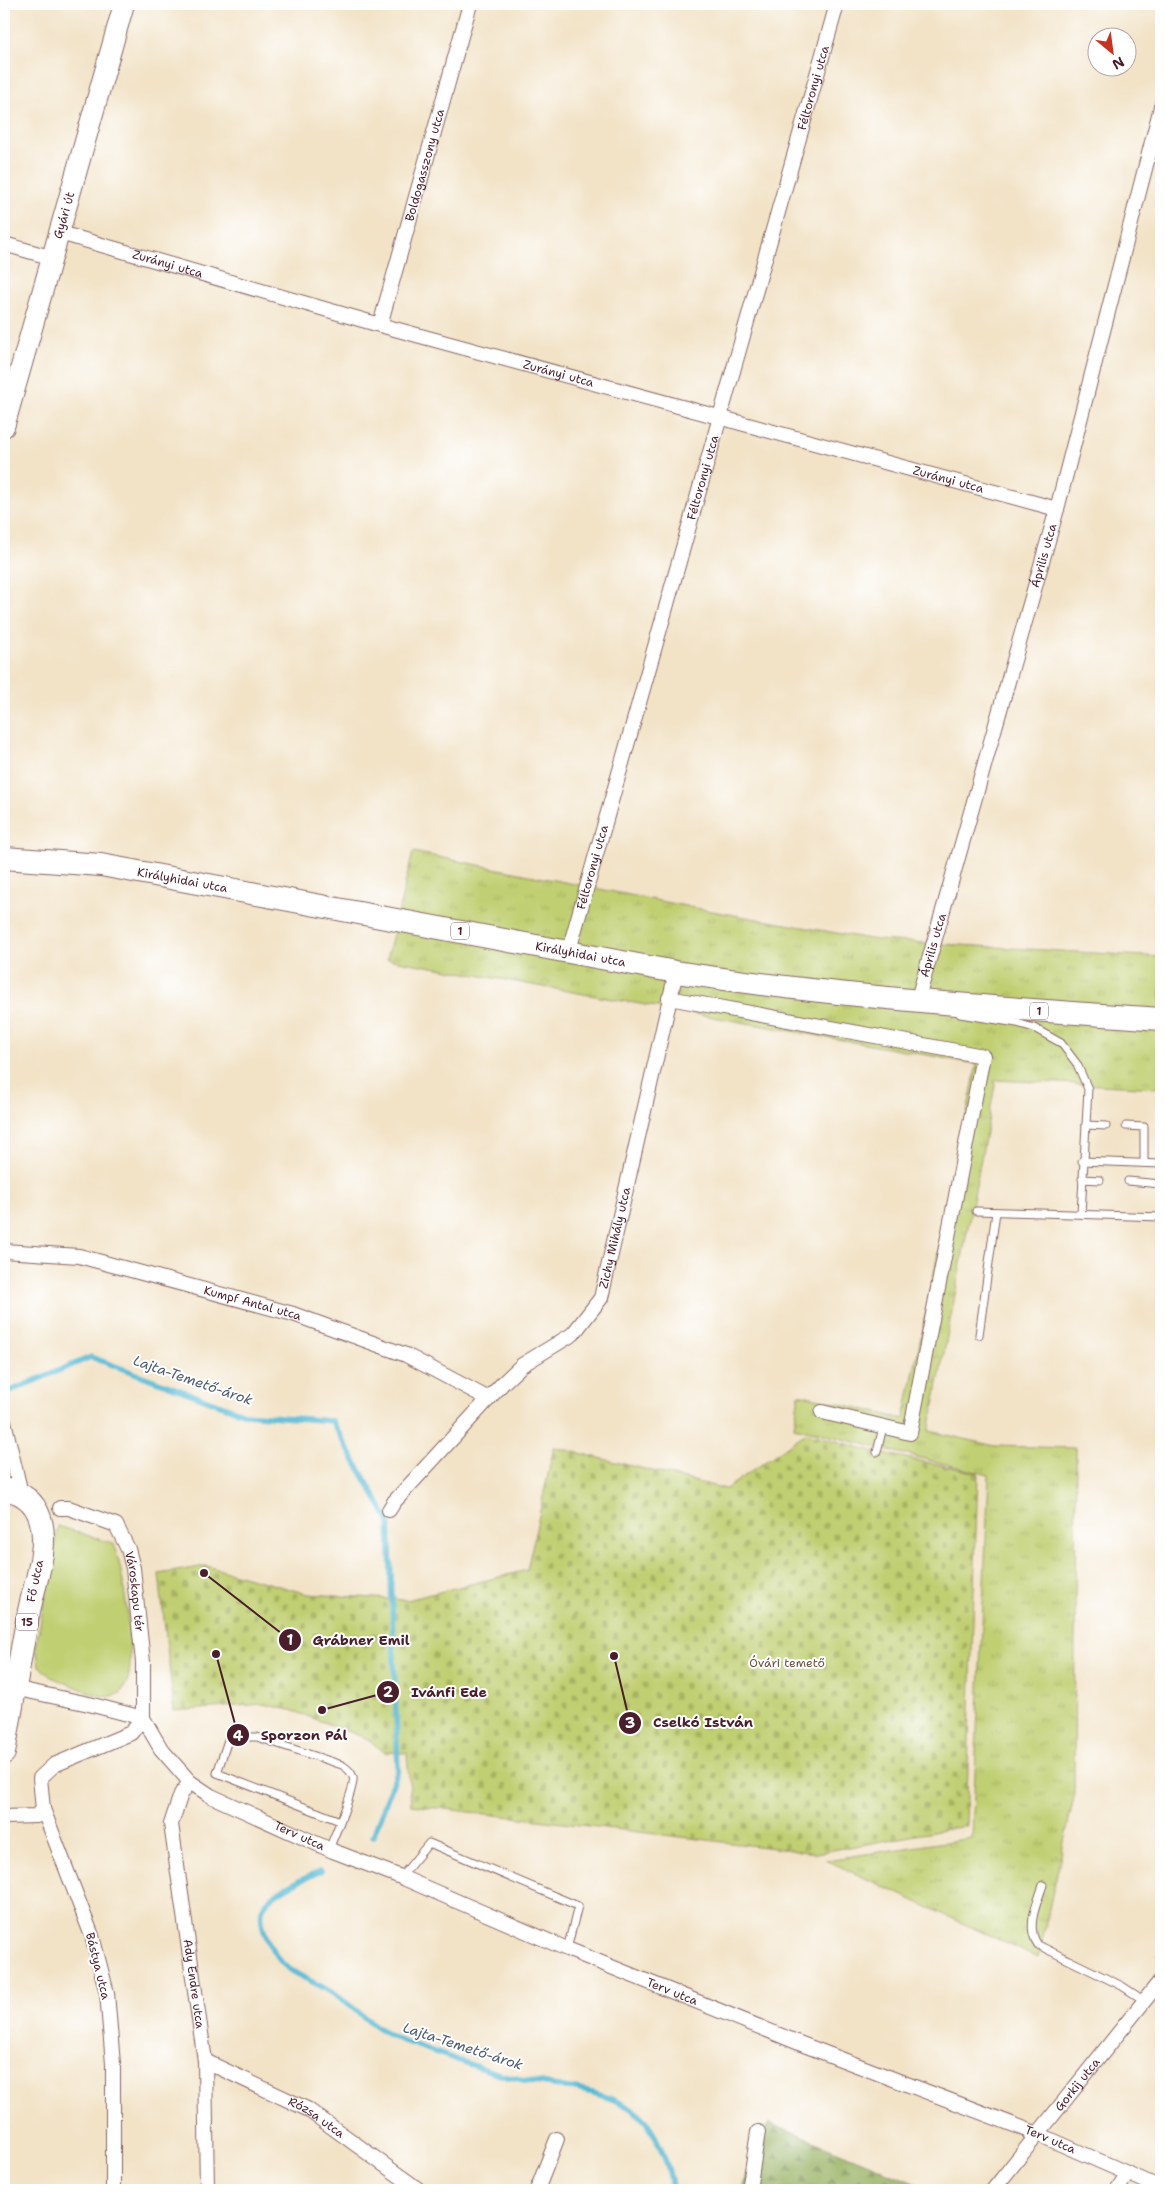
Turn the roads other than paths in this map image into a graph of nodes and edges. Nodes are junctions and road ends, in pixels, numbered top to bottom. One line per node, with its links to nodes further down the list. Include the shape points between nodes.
1 (124, 4): 5 (street, Gyári út)
2 (470, 4): 8 (street, Boldogasszony utca)
3 (837, 4): 9 (street, Féltoronyi utca)
4 (1161, 107): 11 (street, Április utca)
5 (60, 233): 7 (street, Gyári út); 8 (street, Zurányi utca)
6 (4, 244): 7 (street)
7 (53, 258): 10 (street, Gyári út)
8 (380, 325): 9 (street, Zurányi utca)
9 (721, 418): 11 (street, Zurányi utca); 13 (street, Féltoronyi utca)
10 (4, 427)
11 (1056, 509): 16 (street, Április utca)
12 (4, 858): 13 (main road, Királyhidai utca / 1, via 101,865)
13 (569, 950): 14 (main road, Királyhidai utca / 1)
14 (676, 972): 15 (street, Zichy Mihály utca); 16 (main road, Királyhidai utca / 1)
15 (669, 998): 34 (street, Zichy Mihály utca, via 601,1298 574,1334 522,1365); 37 (street, via 983,1056 910,1433)
16 (917, 1002): 17 (main road, Királyhidai utca / 1); 18 (lane, via 970,1016 1017,1023 1061,1043 1078,1064 1088,1089)
17 (1161, 1019)
18 (1086, 1125): 19 (lane); 21 (lane)
19 (1106, 1126)
20 (1126, 1126): 22 (lane, via 1144,1127)
21 (1082, 1161): 22 (lane); 24 (lane)
22 (1144, 1163): 23 (lane)
23 (1161, 1164)
24 (1082, 1179): 25 (lane); 30 (lane)
25 (1100, 1180)
26 (1128, 1181): 27 (lane)
27 (1161, 1184)
28 (976, 1211): 29 (lane)
29 (996, 1212): 30 (lane); 33 (lane)
30 (1081, 1214): 31 (lane)
31 (1161, 1217)
32 (4, 1251): 34 (street, Kumpf Antal utca, via 79,1256 294,1314 406,1355)
33 (979, 1335)
34 (489, 1399): 41 (street, Zichy Mihály utca)
35 (822, 1412): 37 (street)
36 (4, 1421): 39 (street, via 19,1485)
37 (883, 1427): 38 (lane)
38 (877, 1452)
39 (11, 1490): 42 (main road, Fő utca / 15, via 28,1498 36,1509 43,1532 41,1557)
40 (60, 1508): 43 (street, Városkapu tér, via 69,1508 116,1525 128,1548 143,1662)
41 (389, 1510)
42 (10, 1687): 43 (street); 44 (main road, Fő utca / 15)
43 (143, 1718): 45 (street, via 161,1749); 46 (street, via 131,1733 54,1765 40,1778)
44 (4, 1753)
45 (190, 1782): 49 (street, Terv utca, via 211,1796); 55 (street, Ady Endre utca, via 181,1794 171,1824)
46 (43, 1809): 47 (street, via 37,1816); 61 (street, Bástya utca, via 92,1936 107,1993 113,2064)
47 (4, 1817)
48 (340, 1821): 48 (lane, via 354,1783 350,1771 342,1765 257,1737 229,1737 217,1773); 49 (lane)
49 (330, 1849): 50 (street, Terv utca)
50 (401, 1877): 52 (street, Terv utca); 52 (lane, via 429,1843 578,1906)
51 (1043, 1885): 54 (lane, via 1031,1926 1038,1945 1122,1986)
52 (567, 1949): 57 (street, Terv utca, via 804,2045)
53 (1161, 1980): 54 (street, Gorkij utca)
54 (1145, 2001): 57 (street, Gorkij utca)
55 (205, 2061): 62 (street, Ady Endre utca); 63 (street, Rózsa utca, via 307,2109)
56 (758, 2132): 65 (street)
57 (1038, 2134): 59 (street, Terv utca); 66 (street, Gorkij utca)
58 (557, 2139): 64 (street)
59 (1128, 2173): 60 (street, Terv utca); 67 (street)
60 (1161, 2188)
61 (113, 2190)
62 (207, 2190)
63 (418, 2190)
64 (537, 2190)
65 (749, 2190)
66 (993, 2190)
67 (1117, 2190)

